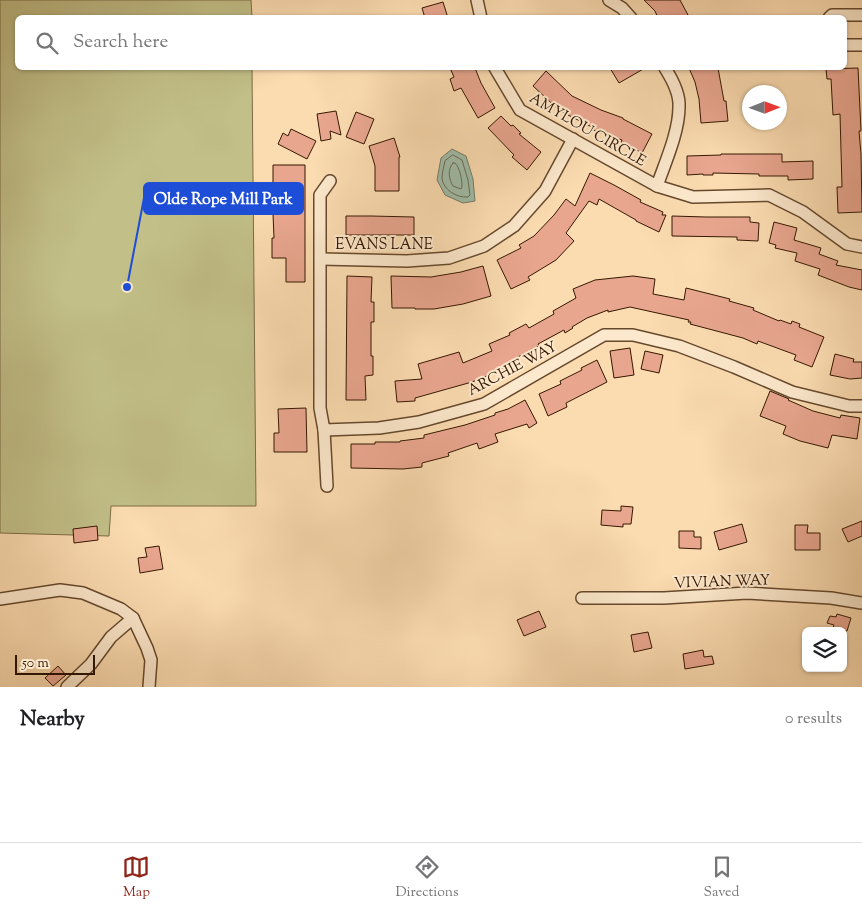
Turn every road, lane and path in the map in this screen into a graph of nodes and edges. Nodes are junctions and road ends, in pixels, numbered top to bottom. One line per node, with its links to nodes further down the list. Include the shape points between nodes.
1 (477, 0): 3 (street)
2 (609, 0): 4 (street)
3 (480, 15)
4 (628, 15)
5 (832, 15): 6 (street)
6 (847, 15)
7 (847, 15): 8 (street)
8 (862, 15)
9 (847, 45): 10 (street)
10 (862, 45)
11 (496, 70): 13 (street, AMYLOU CIRCLE, via 520,110)
12 (666, 70): 15 (street, AMYLOU CIRCLE, via 673,80 680,106 677,126)
13 (573, 139): 15 (street, AMYLOU CIRCLE); 17 (street, EVANS LANE, via 545,191 514,226 484,246 449,258)
14 (330, 181): 17 (street, via 320,195)
15 (657, 186): 16 (street, AMYLOU CIRCLE, via 693,197 769,196 803,212 847,244)
16 (862, 247)
17 (321, 260): 19 (street, via 320,408)
18 (862, 406): 19 (street, ARCHIE WAY, via 849,406 792,392 680,346 633,335 604,335 484,404 419,422 379,428)
19 (324, 430): 20 (street)
20 (327, 486)
21 (582, 598): 23 (street, VIVIAN WAY, via 747,593)
22 (0, 599): 24 (street, via 60,590 82,593 121,609)
23 (862, 603)
24 (133, 618): 25 (street, via 111,637 91,664); 26 (street, via 151,660)
25 (67, 687)
26 (149, 687)

